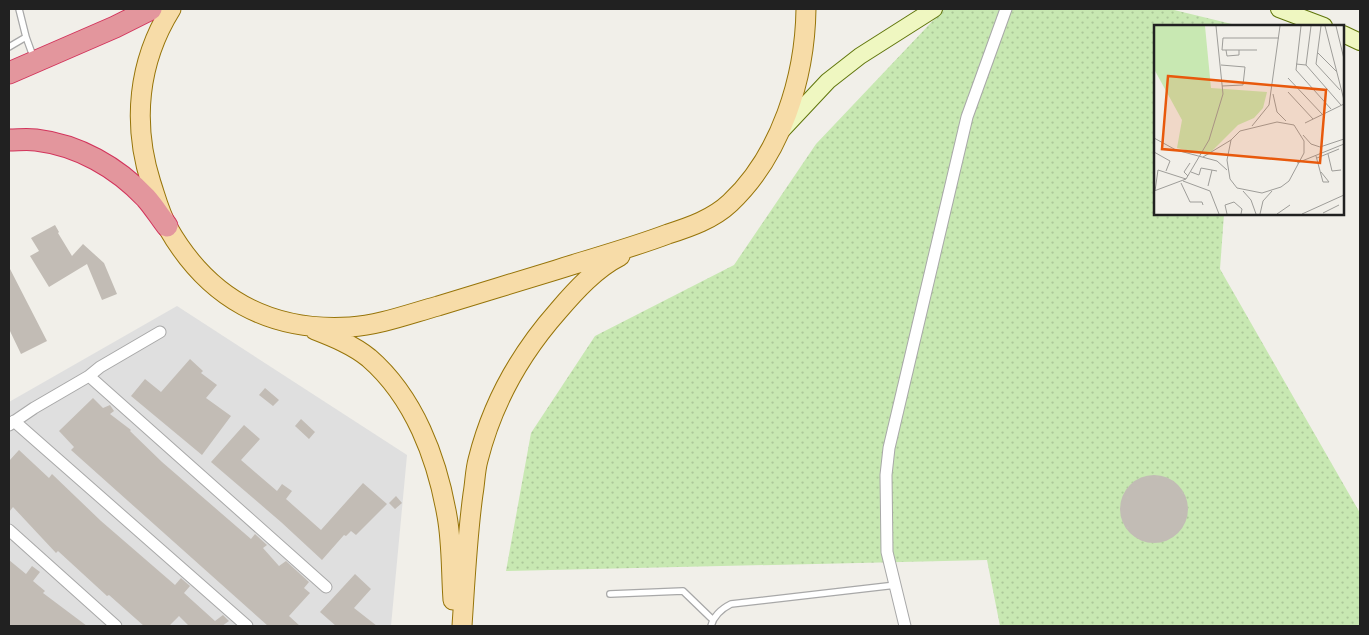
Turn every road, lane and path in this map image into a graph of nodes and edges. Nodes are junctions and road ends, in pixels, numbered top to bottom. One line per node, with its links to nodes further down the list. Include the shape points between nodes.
1 (19, 9): 10 (lane)
2 (151, 9): 13 (highway)
3 (171, 9): 17 (main road, via 160,27 144,72 139,117 148,175)
4 (806, 9): 15 (main road, via 797,82)
5 (934, 9): 15 (street, via 860,56 828,81)
6 (1006, 9): 24 (street, via 967,117 889,448 887,552)
7 (1279, 9): 8 (street)
8 (1321, 25)
9 (1344, 34): 11 (street)
10 (26, 37): 12 (lane); 13 (lane)
11 (1360, 42)
12 (9, 47)
13 (35, 61): 14 (highway)
14 (9, 73)
15 (778, 134): 18 (main road, via 761,166 727,206 710,218)
16 (9, 140): 17 (highway, via 35,140 96,159 131,183)
17 (167, 226): 19 (main road, via 201,274 222,293 245,307)
18 (649, 241): 19 (main road, via 398,318 350,327); 31 (main road, via 615,258 566,302 540,331 518,364 494,410 478,461 470,516)
19 (297, 324): 30 (main road, via 349,345 368,357 394,384 418,422 430,451 447,517)
20 (160, 332): 21 (street)
21 (89, 376): 22 (street); 25 (street)
22 (11, 423): 29 (street)
23 (9, 530): 28 (street)
24 (896, 585): 27 (lane, via 731,604 721,609); 32 (street)
25 (326, 587)
26 (610, 594): 27 (lane, via 683,591)
27 (712, 623)
28 (116, 626)
29 (247, 626)
30 (455, 626)
31 (462, 626)
32 (905, 626)

